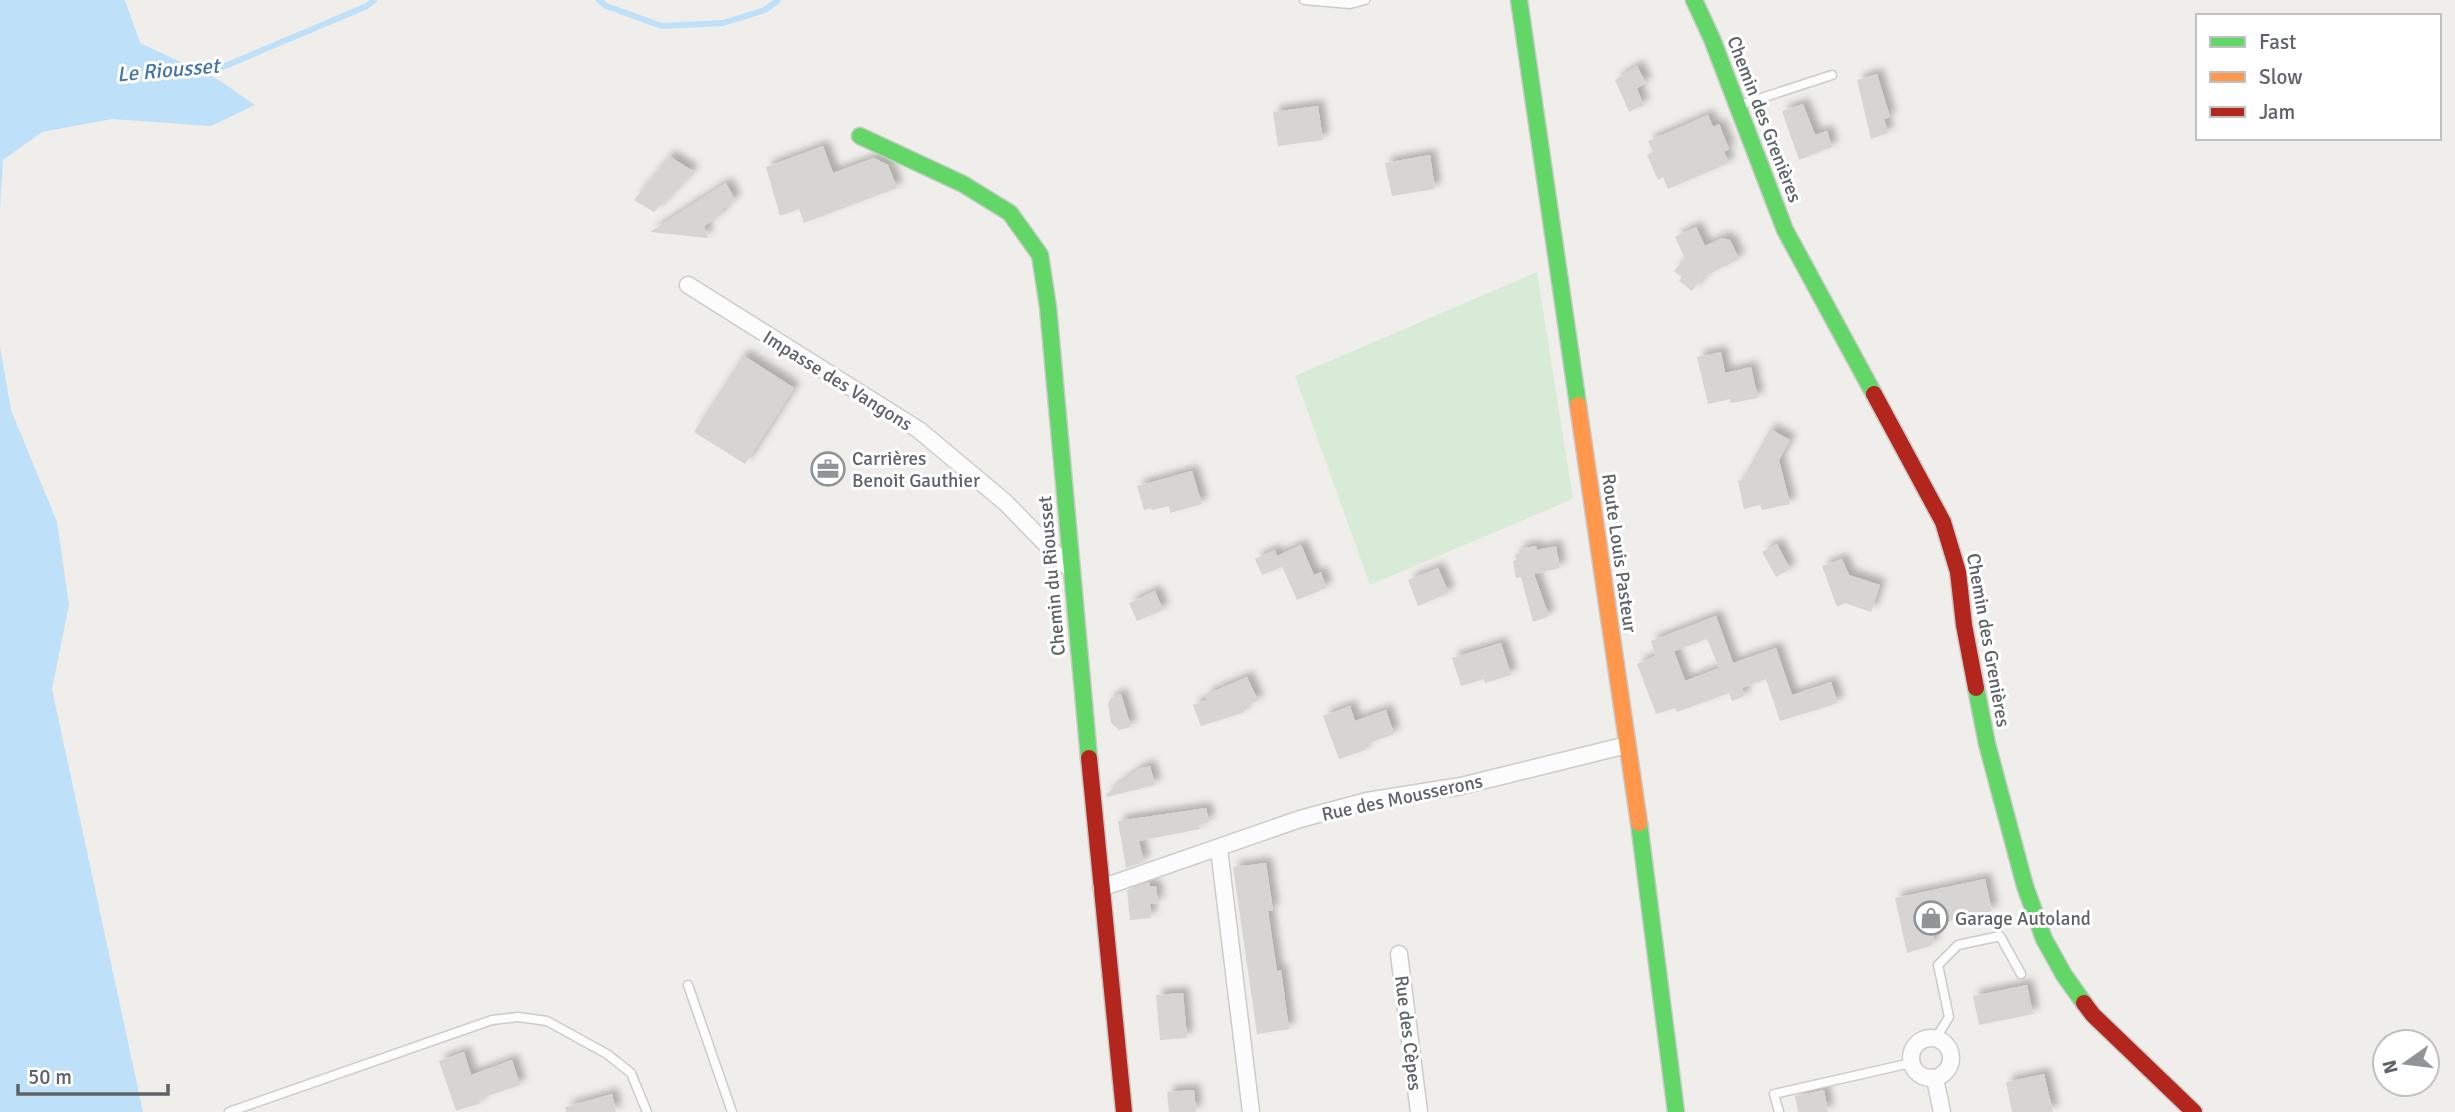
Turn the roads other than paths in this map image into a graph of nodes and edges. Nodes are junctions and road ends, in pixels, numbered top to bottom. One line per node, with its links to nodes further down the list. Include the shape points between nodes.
1 (1304, 0): 2 (lane, via 1350,4)
2 (1365, 0)
3 (1519, 0): 10 (street, Route Louis Pasteur)
4 (1694, 0): 6 (street, Chemin des Grenières)
5 (1832, 75): 6 (lane)
6 (1737, 106): 28 (street, Chemin des Grenières, via 1785,230 1943,522 1958,572 1987,744 2044,939 2093,1015)
7 (860, 136): 9 (street, Chemin du Riousset, via 963,184 1010,213 1040,255)
8 (688, 285): 9 (street, Impasse des Vangons, via 919,430 1006,503)
9 (1072, 571): 12 (street, Chemin du Riousset)
10 (1627, 745): 11 (street, Rue des Mousserons, via 1461,786 1367,801); 25 (street, Route Louis Pasteur)
11 (1219, 849): 12 (street, Rue des Mousserons); 23 (street)
12 (1101, 888): 22 (street, Chemin du Riousset)
13 (1399, 954): 24 (street, Rue des Cèpes)
14 (2021, 974): 16 (lane, via 2000,936 1958,945 1938,965 1949,1017)
15 (688, 985): 21 (lane)
16 (1936, 1038): 17 (street, via 1917,1043); 18 (street, via 1948,1046 1952,1059 1947,1072)
17 (1912, 1063): 18 (street, via 1916,1072); 26 (lane, via 1774,1094)
18 (1935, 1079): 27 (street)
19 (229, 1112): 20 (lane, via 492,1020 518,1017 547,1021 607,1054 631,1073)
20 (647, 1112)
21 (732, 1112)
22 (1124, 1112)
23 (1251, 1112)
24 (1419, 1112)
25 (1676, 1112)
26 (1779, 1112)
27 (1942, 1112)
28 (2194, 1112)

